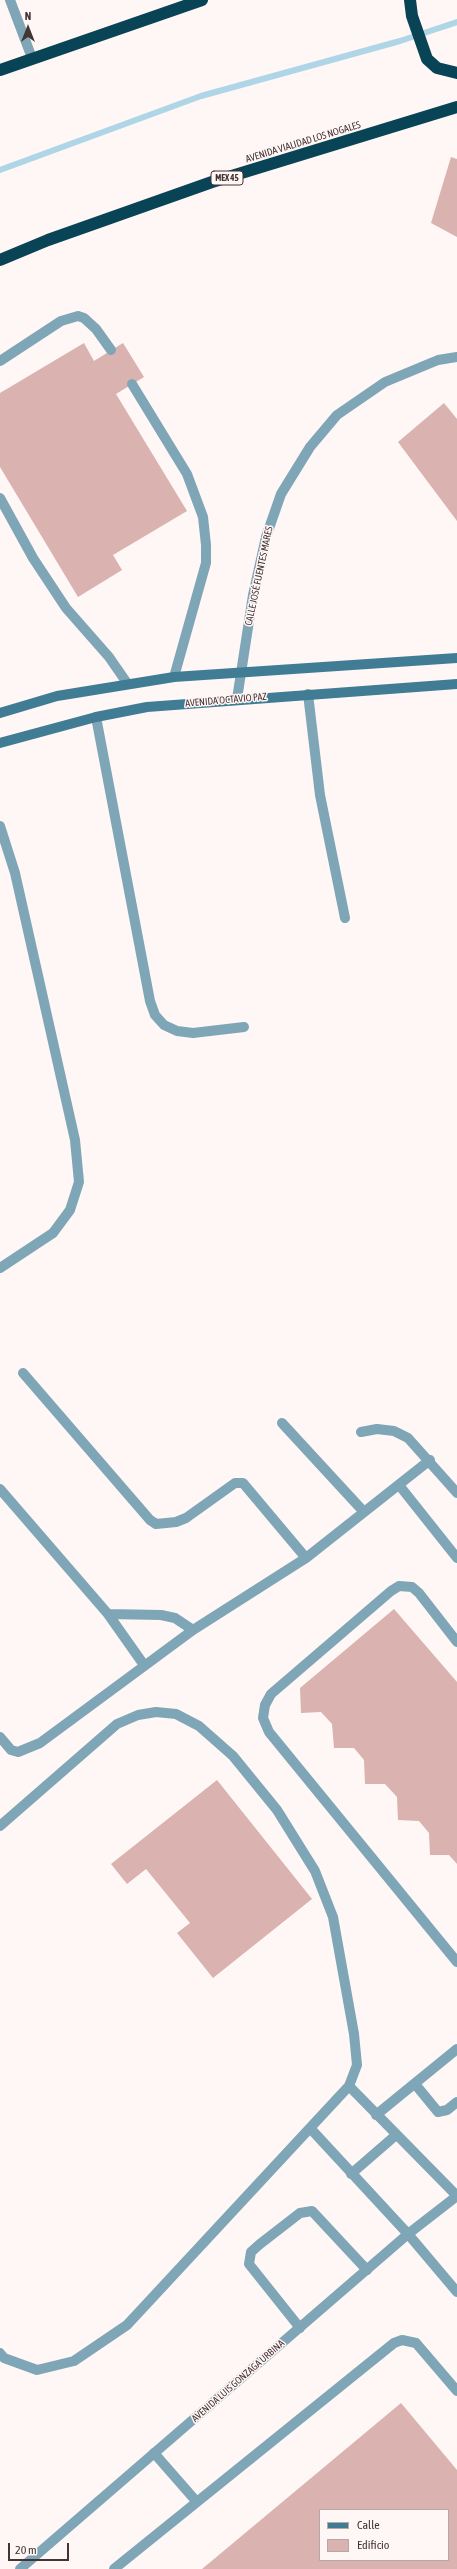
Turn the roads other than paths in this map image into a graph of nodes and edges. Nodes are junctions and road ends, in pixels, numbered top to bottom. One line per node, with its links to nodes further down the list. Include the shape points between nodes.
1 (10, 0): 4 (street)
2 (202, 0): 4 (highway)
3 (410, 0): 6 (highway, via 412,16 427,59 437,68)
4 (32, 58): 5 (highway)
5 (0, 70)
6 (457, 73)
7 (457, 107): 8 (highway, AVENIDA VIALIDAD LOS NOGALES / MEX 45, via 212,182 48,240)
8 (0, 260)
9 (111, 350): 11 (street, via 96,329 78,316 61,322)
10 (457, 356): 15 (street, CALLE JOSÉ FUENTES MARES, via 438,360 385,382 337,415 310,447 281,494 266,537)
11 (0, 361)
12 (132, 384): 16 (street, via 187,474 203,517 206,563)
13 (0, 498): 17 (street, via 33,558 66,608)
14 (457, 658): 15 (street)
15 (241, 673): 16 (street); 20 (street, CALLE JOSÉ FUENTES MARES)
16 (174, 677): 17 (street)
17 (127, 683): 21 (street, via 56,696)
18 (457, 684): 19 (street, AVENIDA OCTAVIO PAZ)
19 (308, 694): 20 (street, AVENIDA OCTAVIO PAZ); 25 (street, via 320,795)
20 (237, 699): 22 (street, AVENIDA OCTAVIO PAZ, via 147,707)
21 (0, 713)
22 (96, 717): 23 (street, AVENIDA OCTAVIO PAZ); 26 (street, via 155,1015 164,1025 177,1031 193,1033)
23 (0, 743)
24 (0, 826): 27 (street, via 14,873 75,1140 79,1182 70,1210 53,1233)
25 (345, 918)
26 (244, 1028)
27 (0, 1268)
28 (23, 1373): 36 (street, via 156,1524 186,1518 235,1483 243,1483)
29 (282, 1423): 35 (street)
30 (360, 1432): 31 (street, via 377,1429 394,1431 408,1438)
31 (430, 1460): 32 (street); 34 (street)
32 (399, 1485): 35 (street); 37 (street)
33 (0, 1489): 38 (street)
34 (457, 1493)
35 (364, 1512): 36 (street)
36 (306, 1558): 39 (street)
37 (457, 1558)
38 (108, 1614): 39 (street, via 161,1614 175,1618); 41 (street)
39 (193, 1630): 41 (street)
40 (457, 1642): 44 (street, via 419,1593 412,1587 399,1586 271,1694 265,1705 264,1718 269,1732)
41 (144, 1665): 42 (street, via 29,1749 18,1752 11,1750)
42 (0, 1737)
43 (0, 1826): 47 (street, via 117,1724 138,1715 156,1712 176,1714 199,1726 233,1756 277,1810 316,1871 333,1917 354,2034 357,2065)
44 (457, 1962)
45 (457, 2049): 46 (street)
46 (415, 2084): 48 (street, via 438,2112 447,2110); 49 (street)
47 (349, 2086): 49 (street); 50 (street)
48 (457, 2102)
49 (376, 2115): 51 (street)
50 (310, 2128): 52 (street); 58 (street, via 127,2325 74,2361 37,2370 4,2358)
51 (396, 2135): 52 (street); 53 (street)
52 (351, 2174): 54 (street)
53 (457, 2196): 54 (street, AVENIDA LUIS GONZAGA URBINA)
54 (408, 2234): 55 (street, AVENIDA LUIS GONZAGA URBINA); 56 (street)
55 (366, 2270): 57 (street, AVENIDA LUIS GONZAGA URBINA); 57 (street, via 312,2211 300,2213 260,2244 251,2252 249,2264)
56 (457, 2292)
57 (300, 2328): 60 (street, AVENIDA LUIS GONZAGA URBINA)
58 (0, 2353)
59 (457, 2391): 61 (street, via 416,2343 402,2340 394,2343)
60 (154, 2453): 61 (street); 62 (street, AVENIDA LUIS GONZAGA URBINA)
61 (196, 2501): 63 (street)
62 (20, 2569)
63 (114, 2569)

